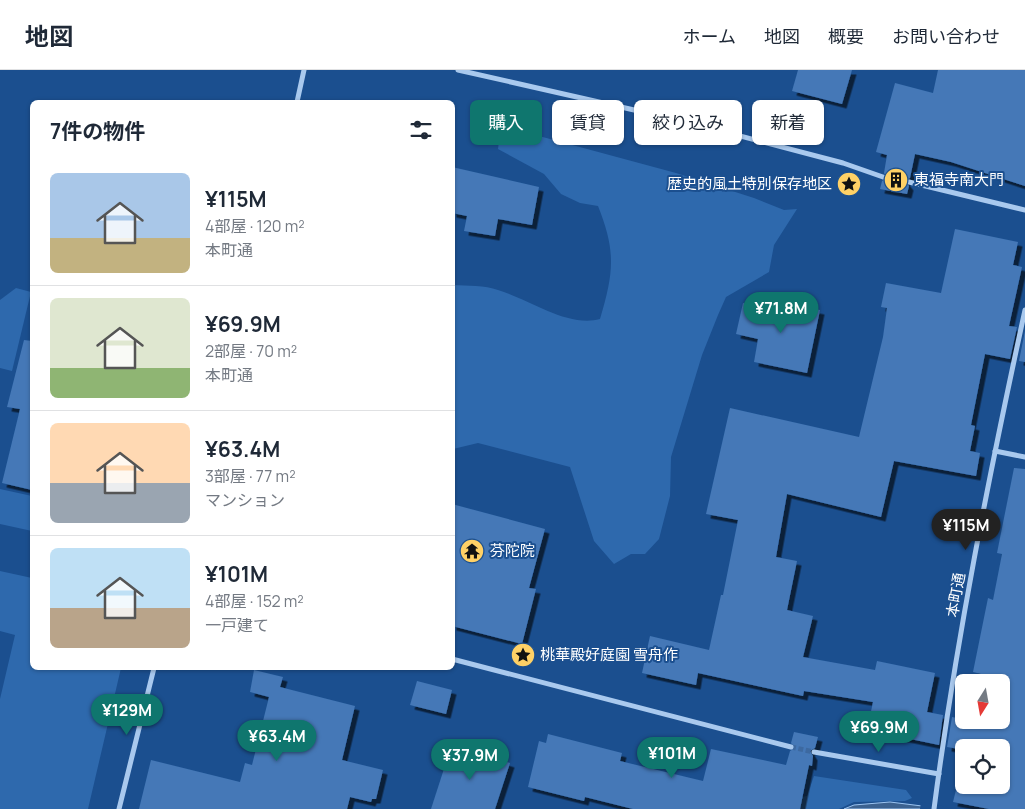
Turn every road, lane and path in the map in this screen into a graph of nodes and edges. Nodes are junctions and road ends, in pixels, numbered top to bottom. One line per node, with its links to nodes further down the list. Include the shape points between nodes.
1 (304, 70): 3 (street)
2 (458, 70): 4 (street, via 687,122 844,163)
3 (297, 100)
4 (883, 177)
5 (909, 182): 6 (street)
6 (1025, 210)
7 (1025, 310): 8 (street, 本町通)
8 (995, 451): 9 (street); 14 (street, 本町通)
9 (1025, 457)
10 (455, 660): 12 (street)
11 (154, 670): 15 (street)
12 (790, 747)
13 (814, 752): 14 (street)
14 (939, 774): 16 (street, 本町通)
15 (119, 809)
16 (934, 809)

